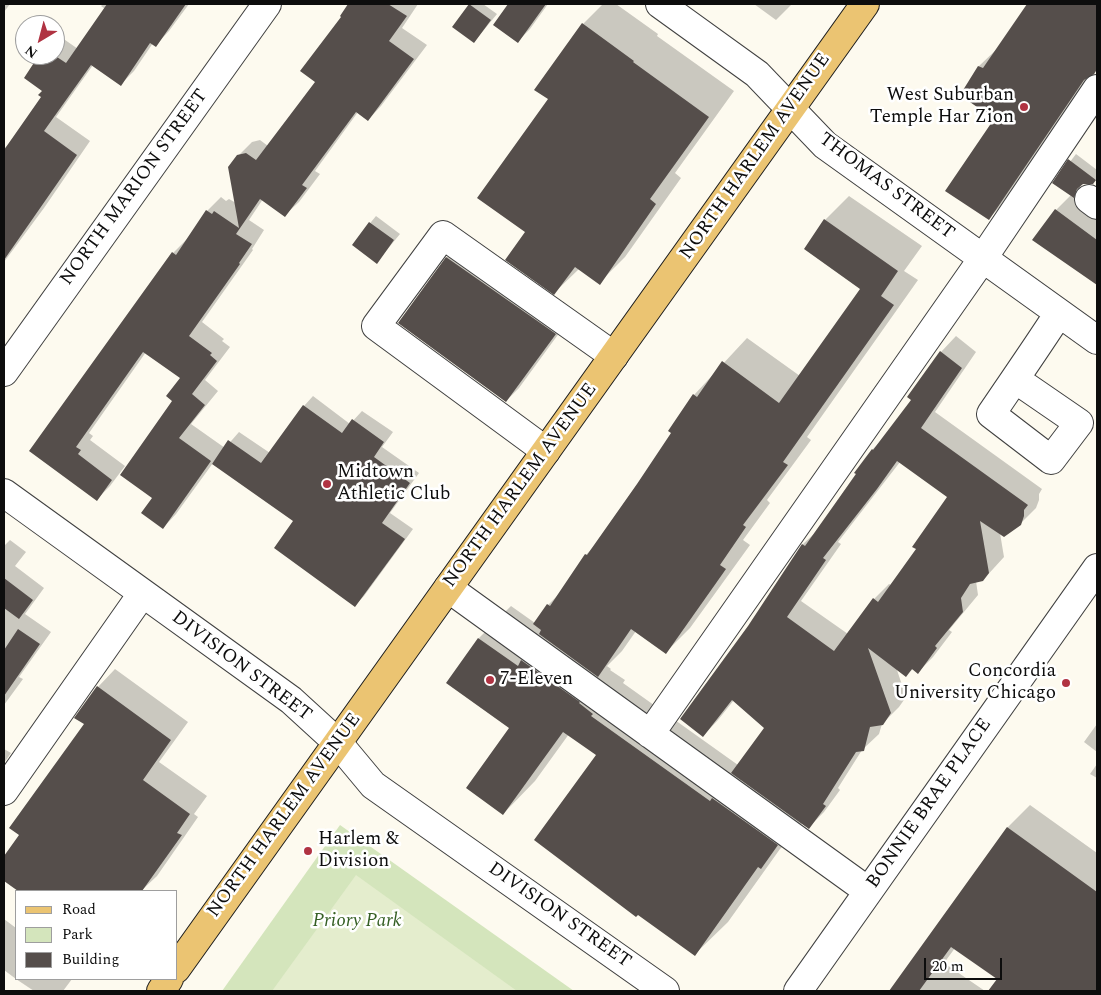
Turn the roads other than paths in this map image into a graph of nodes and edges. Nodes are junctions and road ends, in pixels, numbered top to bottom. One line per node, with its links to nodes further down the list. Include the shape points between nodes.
1 (267, 4): 10 (street, NORTH MARION STREET)
2 (660, 4): 5 (street, THOMAS STREET, via 757,74)
3 (865, 4): 5 (main road, NORTH HARLEM AVENUE)
4 (1097, 89): 6 (street)
5 (790, 109): 6 (street, THOMAS STREET, via 825,145); 9 (main road, NORTH HARLEM AVENUE)
6 (983, 258): 7 (street, THOMAS STREET); 17 (street)
7 (1059, 313): 8 (street, THOMAS STREET); 11 (street)
8 (1097, 340)
9 (614, 356): 12 (main road, NORTH HARLEM AVENUE); 12 (street, via 444,235 376,326)
10 (4, 372)
11 (1015, 379)
12 (546, 451): 15 (main road, NORTH HARLEM AVENUE)
13 (4, 493): 16 (street, DIVISION STREET)
14 (1097, 568): 20 (street, BONNIE BRAE PLACE)
15 (448, 588): 17 (street); 18 (main road, NORTH HARLEM AVENUE)
16 (142, 594): 18 (street, DIVISION STREET, via 291,700); 19 (street)
17 (650, 734): 20 (street)
18 (338, 743): 21 (main road, NORTH HARLEM AVENUE); 24 (street, DIVISION STREET, via 373,785)
19 (4, 791)
20 (868, 891): 25 (street, BONNIE BRAE PLACE)
21 (178, 966)
22 (168, 980): 23 (main road)
23 (160, 991)
24 (664, 991)
25 (798, 991)

